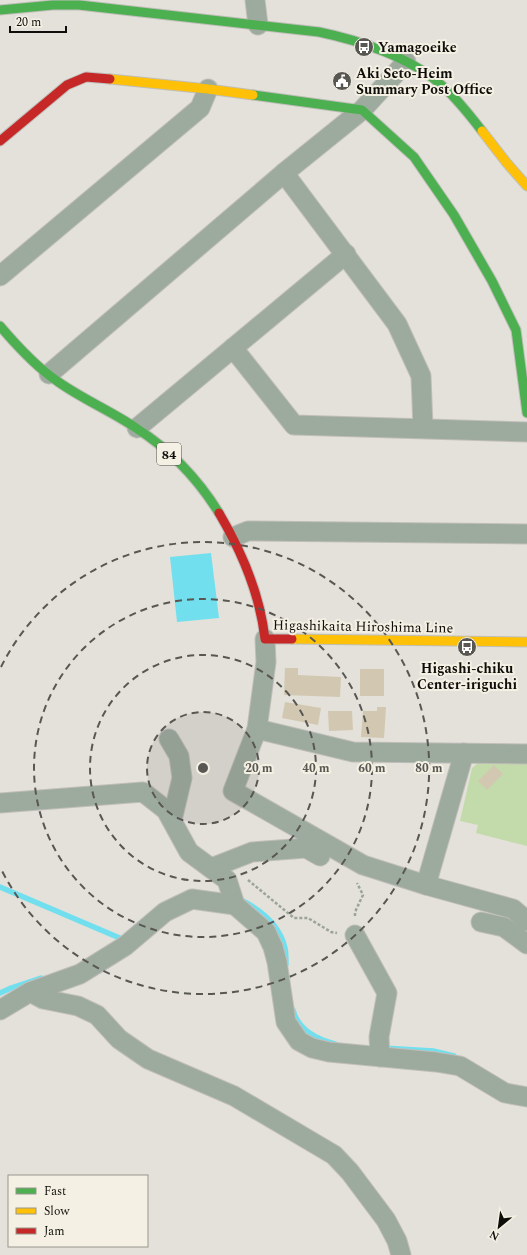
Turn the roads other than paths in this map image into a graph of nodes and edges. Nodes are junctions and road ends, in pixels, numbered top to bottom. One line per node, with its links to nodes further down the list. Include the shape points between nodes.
1 (255, 0): 3 (street)
2 (0, 10): 3 (street, via 79,5)
3 (258, 25): 4 (street, via 345,37)
4 (406, 62): 6 (street); 9 (street, via 425,72 457,100)
5 (208, 89): 6 (street); 7 (street, via 86,77 67,85); 11 (street, via 200,108)
6 (362, 110): 8 (street); 13 (street, via 414,157 454,215)
7 (0, 141)
8 (284, 173): 10 (street); 15 (street)
9 (527, 186)
10 (346, 254): 14 (street); 18 (street, via 397,324 421,376)
11 (0, 276)
12 (0, 326): 15 (street, Higashikaita Hiroshima Line / 84, via 31,360)
13 (522, 330): 16 (street)
14 (233, 348): 17 (street); 18 (street, via 294,425)
15 (48, 374): 17 (street, Higashikaita Hiroshima Line / 84, via 78,395)
16 (527, 413)
17 (137, 428): 21 (street, Higashikaita Hiroshima Line / 84, via 184,469 224,519)
18 (423, 428): 19 (street)
19 (527, 432)
20 (527, 534): 21 (street, via 248,530)
21 (233, 537): 22 (street, Higashikaita Hiroshima Line / 84, via 251,577)
22 (266, 639): 23 (street, Higashikaita Hiroshima Line); 24 (street, via 266,662)
23 (527, 642)
24 (257, 729): 26 (street, via 354,752); 32 (street, via 233,791 363,864)
25 (170, 739): 29 (street, via 179,756 182,778)
26 (464, 753): 27 (street); 32 (street)
27 (527, 754)
28 (0, 803): 29 (street, via 143,792 166,810)
29 (172, 820): 31 (street, via 189,852)
30 (320, 856): 31 (street, via 306,848 252,852)
31 (211, 868): 33 (street, via 227,880)
32 (426, 885): 34 (street, via 513,909)
33 (234, 904): 38 (street, via 192,899 165,912 124,946 80,974); 40 (street, via 266,932 278,962 286,1022 299,1040 312,1048 330,1052)
34 (527, 921)
35 (482, 922): 37 (street, via 504,927)
36 (355, 935): 40 (street, via 387,993 379,1037)
37 (527, 944)
38 (30, 992): 39 (street); 42 (street, via 43,999 78,1006 97,1015 119,1038 148,1059 234,1096 334,1155 386,1220)
39 (0, 1010)
40 (380, 1056): 41 (street, via 460,1066 505,1093)
41 (527, 1097)
42 (401, 1255)

